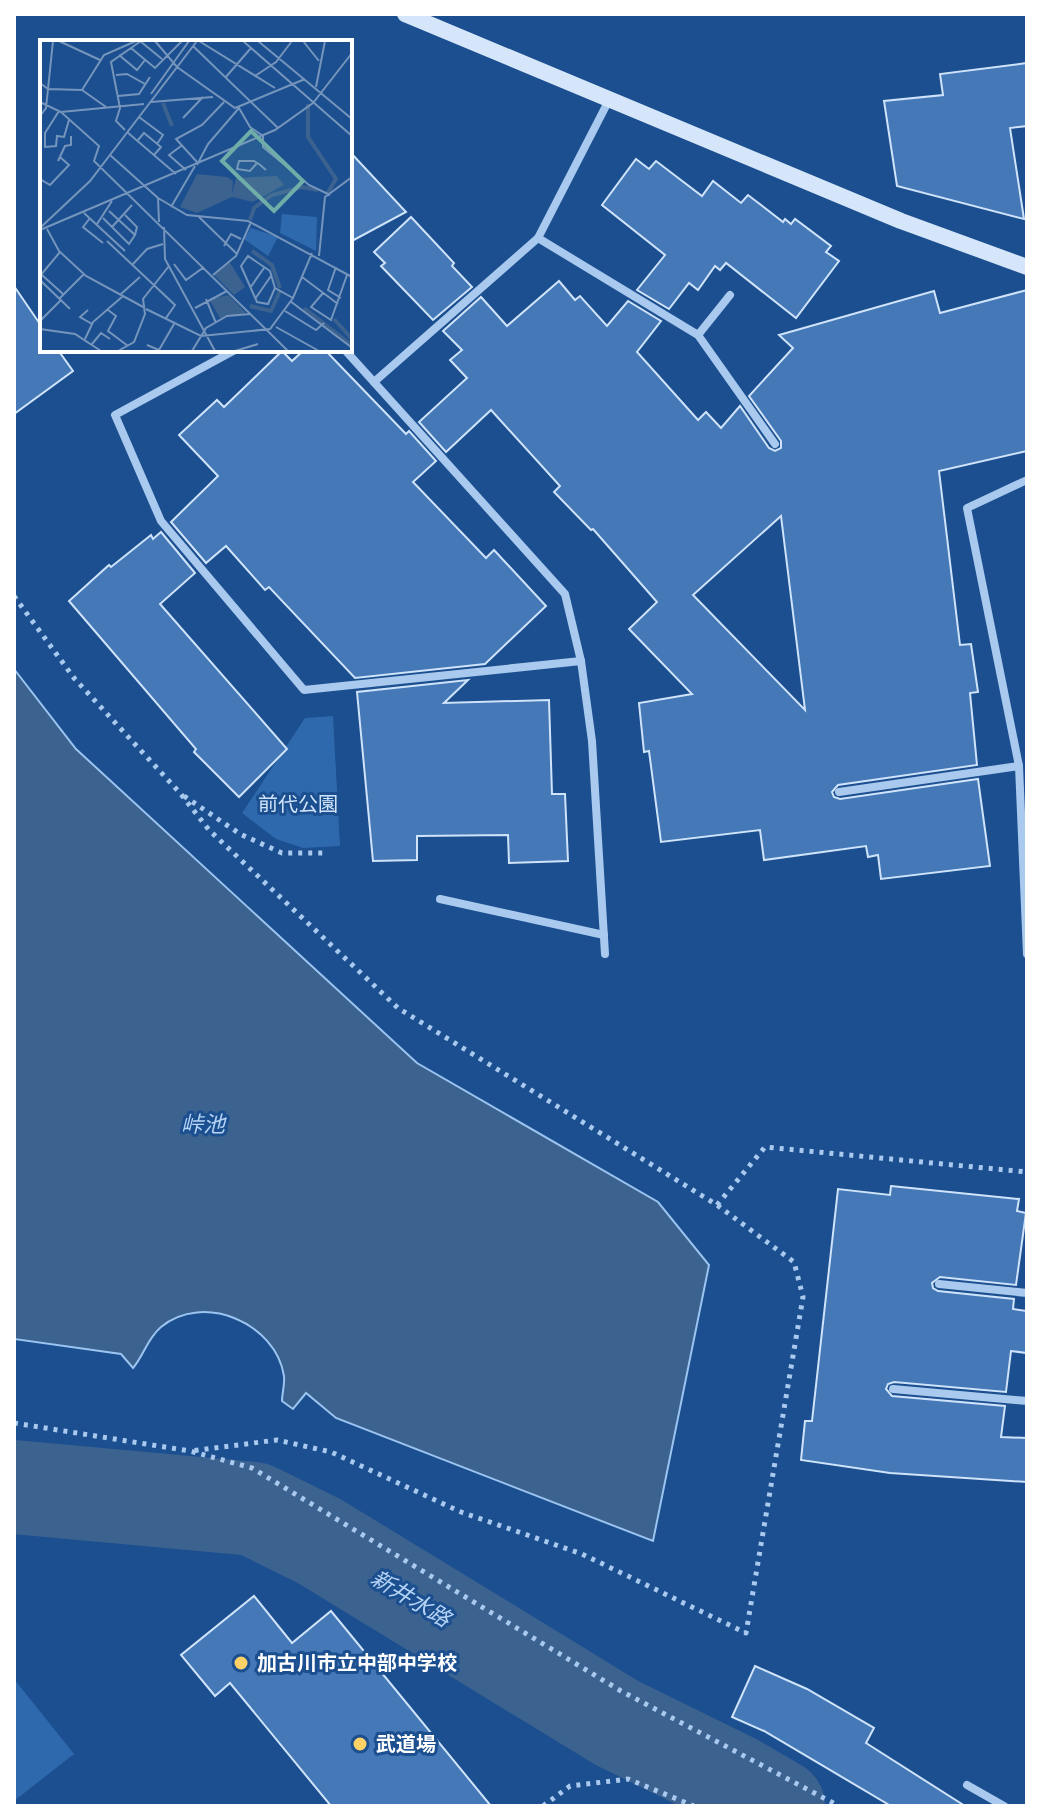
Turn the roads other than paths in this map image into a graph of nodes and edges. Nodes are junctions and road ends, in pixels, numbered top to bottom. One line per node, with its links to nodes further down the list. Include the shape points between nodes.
1 (405, 14): 2 (street)
2 (609, 100): 3 (street); 4 (street, via 901,221)
3 (538, 238): 6 (street); 9 (street)
4 (1027, 267)
5 (730, 295): 6 (street)
6 (698, 335): 10 (street)
7 (231, 352): 12 (street, via 115,415 161,521 304,690)
8 (347, 352): 9 (street)
9 (374, 382): 12 (street, via 565,594)
10 (775, 444)
11 (1027, 480): 13 (street, via 967,508)
12 (581, 661): 16 (street, via 592,741)
13 (1019, 766): 14 (street); 18 (street)
14 (839, 792)
15 (440, 899): 16 (street)
16 (604, 935): 17 (street)
17 (605, 954)
18 (1027, 954)
19 (939, 1284): 20 (street)
20 (1027, 1293)
21 (893, 1389): 22 (street)
22 (1027, 1401)
23 (967, 1785): 24 (street)
24 (1004, 1806)

